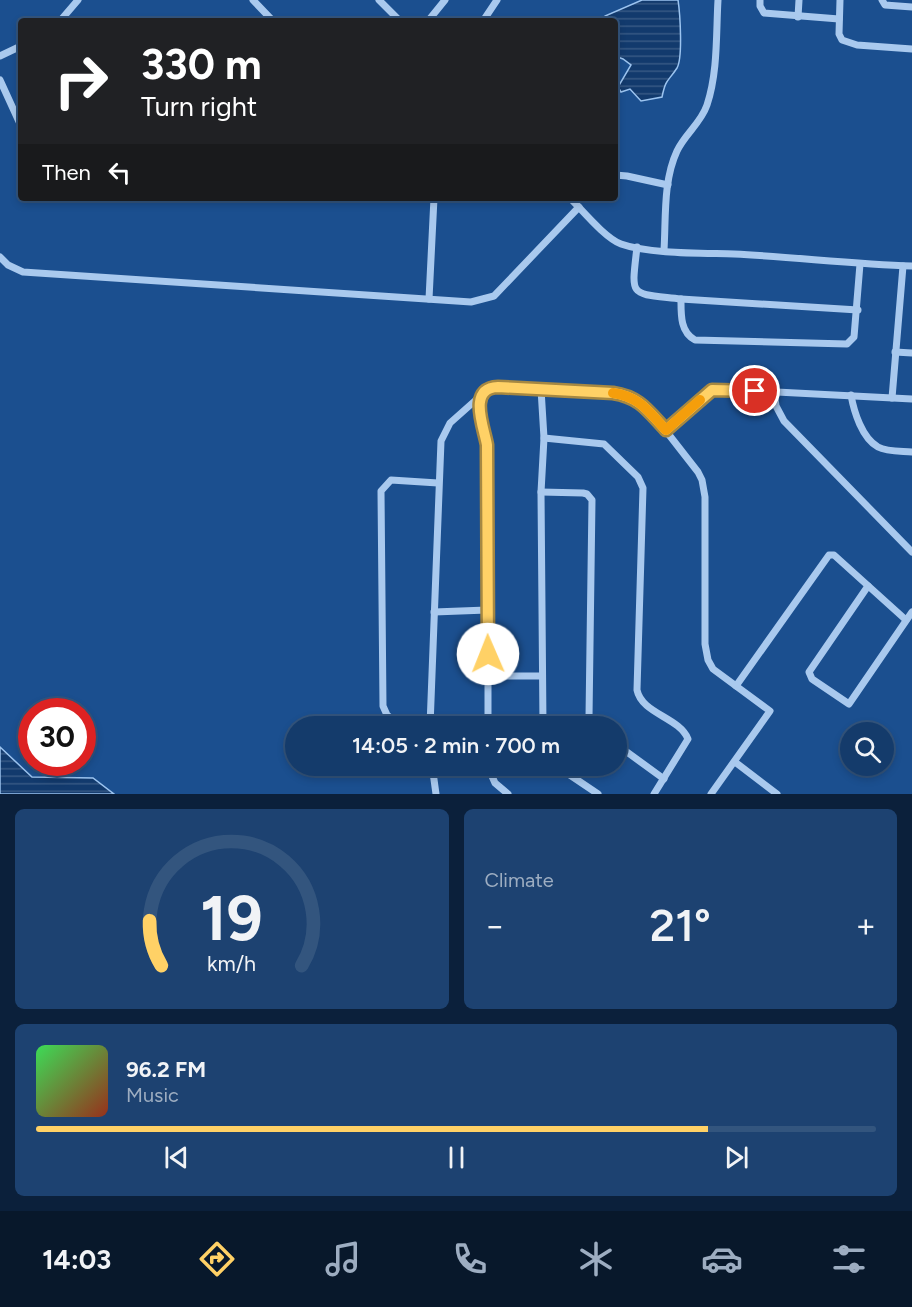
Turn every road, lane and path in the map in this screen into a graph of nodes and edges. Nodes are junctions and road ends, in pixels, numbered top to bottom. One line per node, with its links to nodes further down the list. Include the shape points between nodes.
1 (78, 0): 13 (street)
2 (253, 0): 14 (street)
3 (379, 0): 15 (street)
4 (446, 0): 16 (street)
5 (497, 0): 17 (street)
6 (718, 0): 25 (street, via 707,105 676,154)
7 (760, 0): 12 (street, via 764,13)
8 (799, 0): 12 (street)
9 (840, 0): 18 (street)
10 (882, 0): 11 (street, via 885,5)
11 (912, 7)
12 (798, 17): 18 (street)
13 (63, 18)
14 (270, 18)
15 (397, 18)
16 (431, 18)
17 (485, 18)
18 (838, 19): 20 (street, via 839,34 848,43)
19 (18, 47): 21 (street)
20 (912, 49)
21 (0, 56)
22 (0, 80): 23 (street)
23 (18, 119)
24 (618, 175): 25 (street)
25 (668, 185): 30 (street)
26 (434, 201): 35 (street)
27 (573, 201): 28 (street)
28 (579, 207): 29 (street, via 611,238); 35 (street, via 494,296 471,302)
29 (637, 247): 30 (street); 36 (street, via 635,289 644,295)
30 (664, 250): 32 (street)
31 (0, 257): 35 (street, via 8,266 23,272)
32 (860, 264): 33 (street); 37 (street)
33 (903, 266): 34 (street); 38 (street)
34 (912, 266)
35 (429, 299)
36 (681, 299): 37 (street); 37 (street, via 681,320 696,340 847,344 854,338)
37 (858, 309)
38 (895, 352): 39 (street); 44 (street)
39 (912, 353)
40 (541, 389): 42 (street, via 493,387); 46 (street, via 629,395); 47 (street)
41 (774, 391): 43 (street); 46 (street, via 712,390); 51 (street, via 784,421)
42 (482, 395): 49 (street, via 444,433); 53 (street, via 479,413 487,455)
43 (851, 395): 44 (street); 48 (street, via 855,416 878,447)
44 (892, 398): 45 (street)
45 (912, 399)
46 (666, 430): 59 (street, via 702,480 706,650 713,669)
47 (544, 438): 50 (street); 70 (street, via 604,444 643,488 638,696 688,739)
48 (912, 452)
49 (438, 483): 54 (street); 60 (street, via 391,480 381,491 383,706)
50 (542, 492): 58 (street); 64 (street, via 583,493 592,500)
51 (912, 552)
52 (868, 586): 56 (street); 56 (street, via 810,669 812,679 849,704); 59 (street, via 834,555 829,555)
53 (487, 610): 54 (street); 57 (street)
54 (434, 612): 61 (street)
55 (912, 612): 56 (street)
56 (906, 620)
57 (488, 676): 58 (street); 62 (street)
58 (542, 676): 63 (street)
59 (736, 686): 66 (street, via 770,711)
60 (388, 716)
61 (430, 716)
62 (488, 716)
63 (543, 716)
64 (590, 716)
65 (627, 752): 70 (street)
66 (735, 762): 75 (street); 76 (street)
67 (434, 776): 71 (street)
68 (492, 776): 72 (street)
69 (571, 776): 73 (street)
70 (664, 779): 74 (street)
71 (436, 794)
72 (508, 794)
73 (598, 794)
74 (654, 794)
75 (711, 794)
76 (777, 794)

